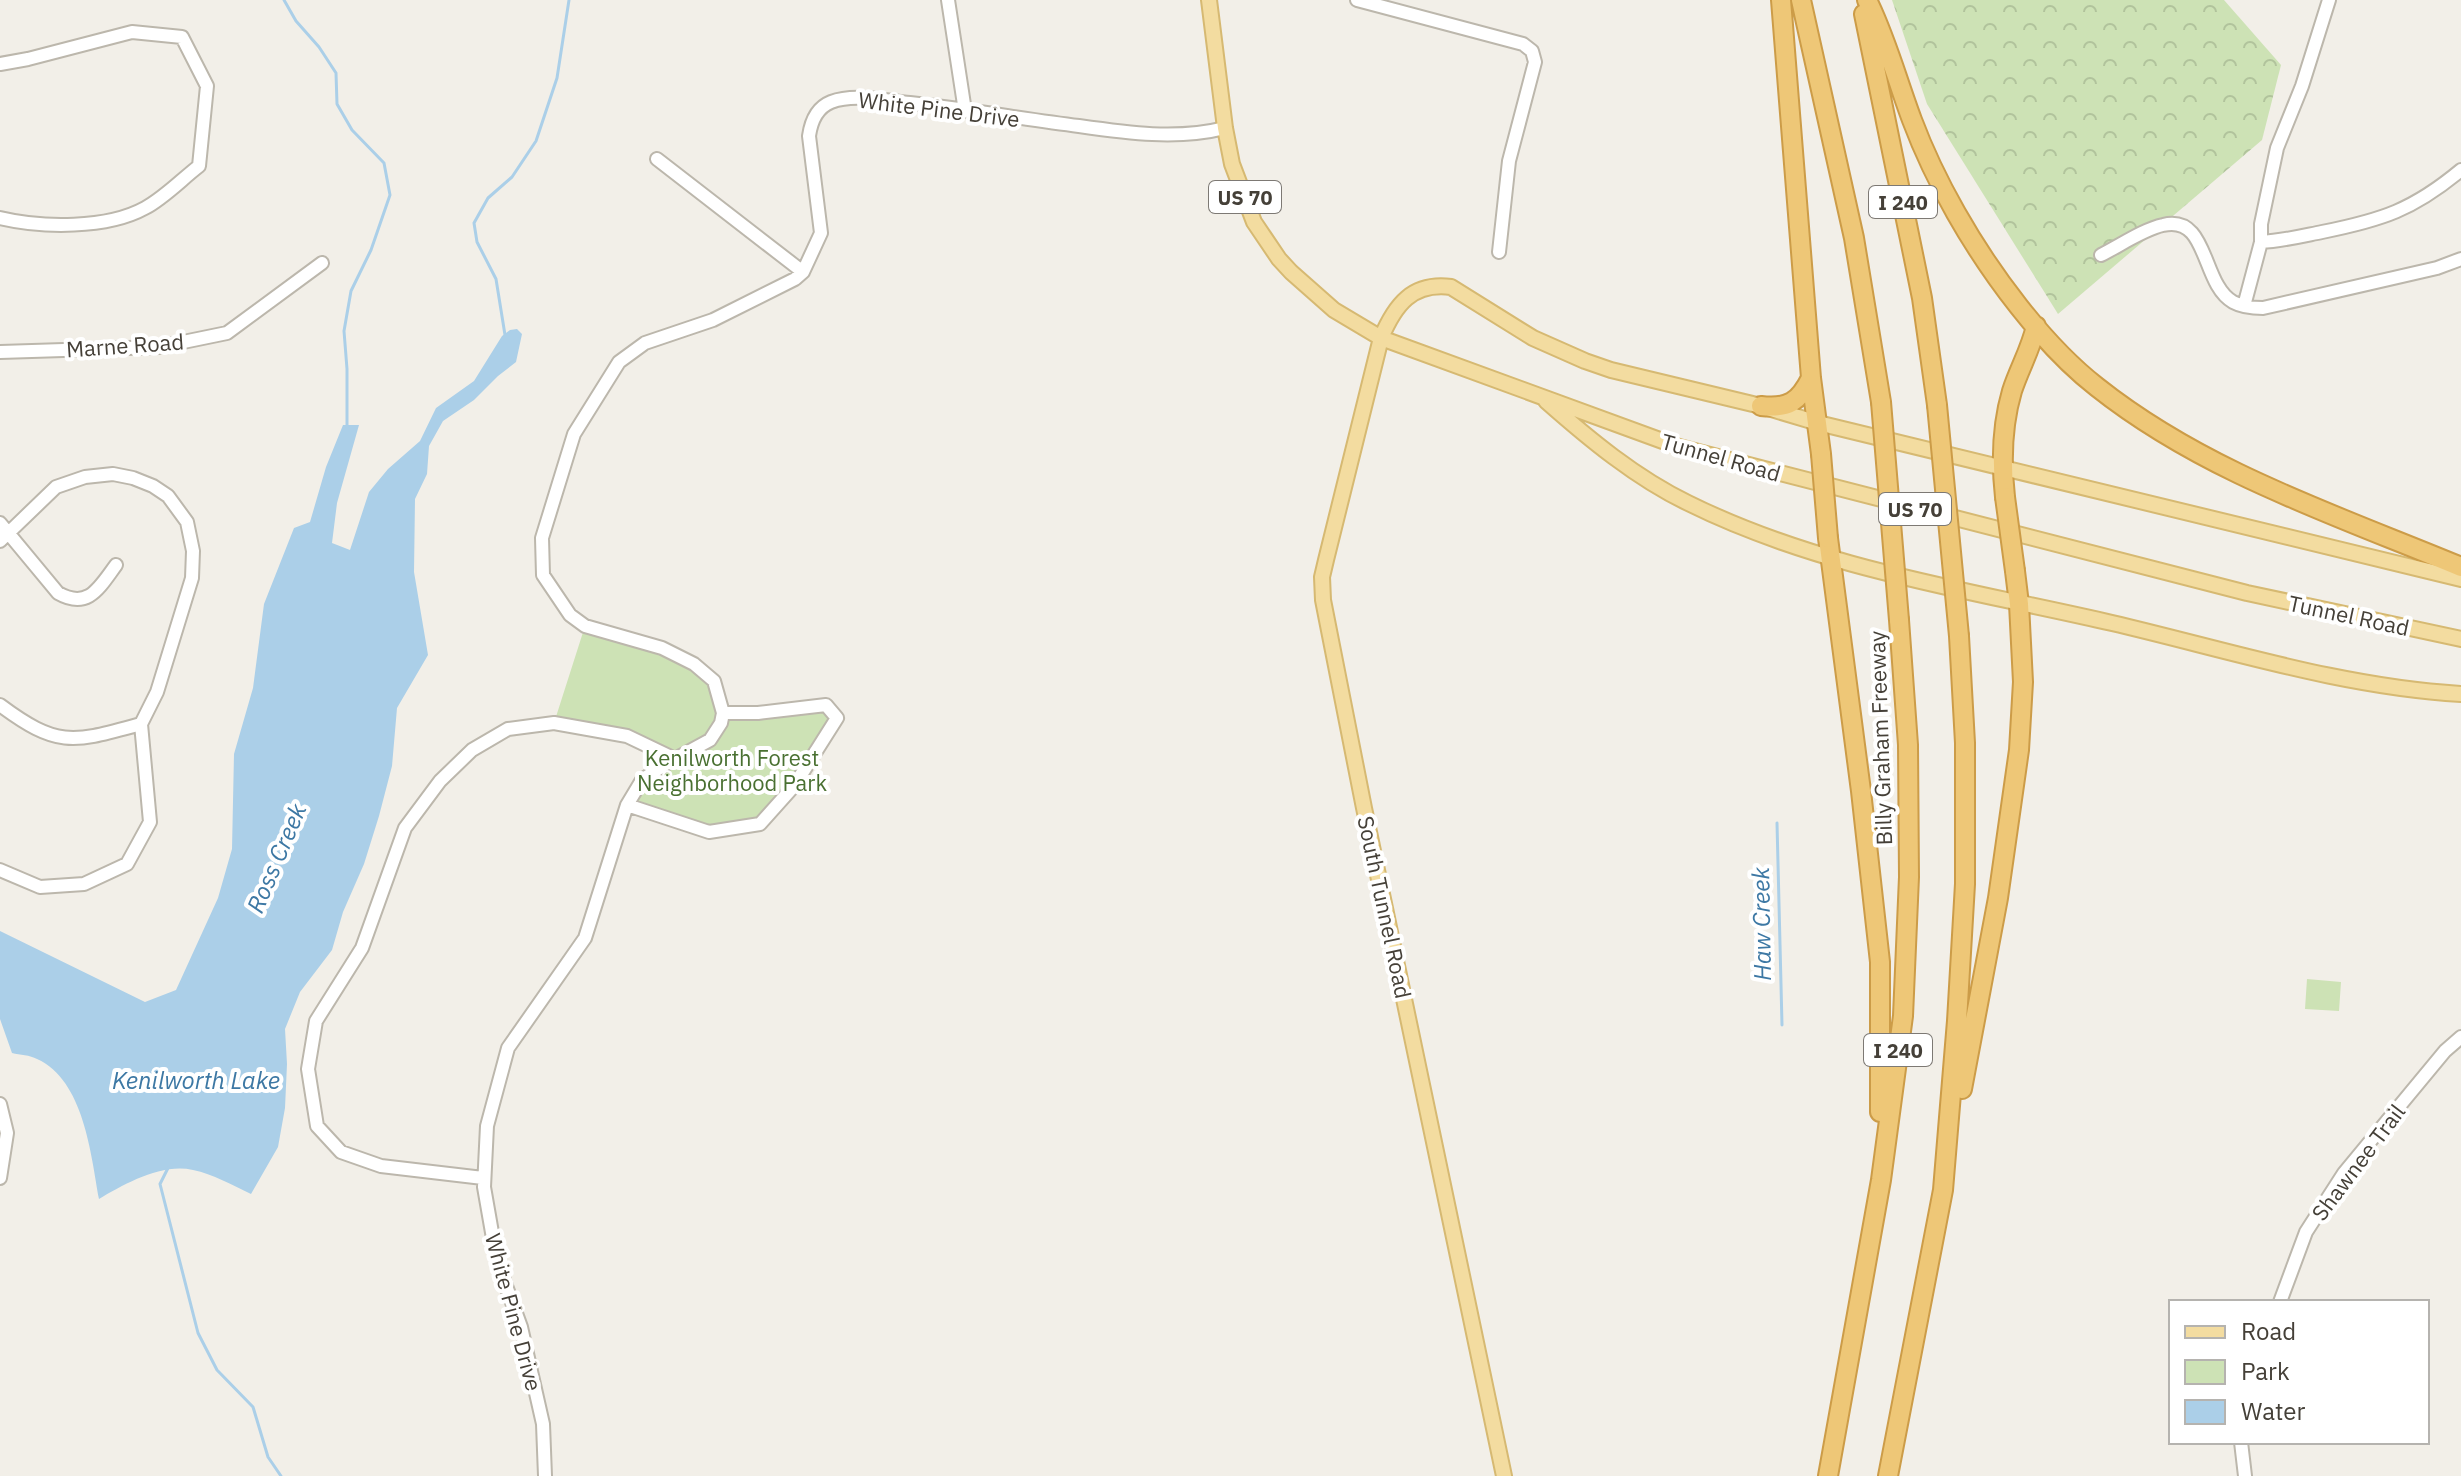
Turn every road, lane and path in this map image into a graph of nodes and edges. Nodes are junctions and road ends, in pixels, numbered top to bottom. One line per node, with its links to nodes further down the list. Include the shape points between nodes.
1 (948, 0): 10 (street)
2 (1209, 0): 11 (main road, Tunnel Road / US 70)
3 (1357, 0): 16 (street, via 1523,44 1532,51 1535,62 1509,161)
4 (1781, 0): 25 (highway)
5 (1801, 0): 49 (highway, Billy Graham Freeway / I 240, bridge, via 1854,238 1881,402 1908,745 1903,1016)
6 (1861, 0): 50 (highway, I 240, bridge, via 1922,298 1959,636 1965,884)
7 (1867, 0): 22 (highway, via 1933,169 1981,253)
8 (2329, 0): 15 (street, via 2277,148)
9 (0, 64): 14 (street, via 132,32 182,37 207,86 199,166 145,208 73,226)
10 (965, 111): 11 (street, White Pine Drive, via 1165,135); 20 (street, White Pine Drive, via 852,98 820,109 809,136 821,233)
11 (1225, 128): 23 (main road, Tunnel Road / US 70, via 1254,222 1279,259 1334,310)
12 (657, 159): 20 (street)
13 (2461, 170): 15 (street, via 2396,213)
14 (0, 218)
15 (2261, 242): 21 (street)
16 (1499, 252)
17 (2101, 255): 21 (street, via 2165,224 2178,225 2194,235 2214,283)
18 (2461, 259): 21 (street, via 2277,306)
19 (322, 263): 24 (street, Marne Road, via 227,333 159,347)
20 (803, 272): 40 (street, via 713,320 645,343 619,362 574,434 542,538 543,575 570,615 585,626 662,648 694,664 714,681)
21 (2244, 306)
22 (2036, 326): 29 (highway, via 2006,417); 34 (highway, via 2094,385 2178,443 2264,486)
23 (1381, 338): 26 (main road, Tunnel Road / US 70); 27 (main road, South Tunnel Road, via 1397,307 1413,292 1451,287 1561,352 1611,370); 54 (main road, South Tunnel Road, via 1322,577 1323,600)
24 (0, 352)
25 (1811, 378): 27 (highway, via 1788,405); 28 (highway)
26 (1540, 395): 32 (main road, via 1608,451 1685,502); 37 (main road, Tunnel Road / US 70, via 1694,451 2247,593)
27 (1761, 406): 28 (main road, South Tunnel Road)
28 (1818, 423): 29 (main road, South Tunnel Road); 32 (highway, bridge)
29 (2002, 468): 35 (main road, South Tunnel Road); 36 (highway, bridge)
30 (0, 523): 31 (street)
31 (4, 538): 33 (street, via 70,600 83,600); 41 (street, via 56,487 85,477 133,478 168,496 187,522 192,578 157,692)
32 (1830, 559): 36 (main road); 49 (highway, via 1880,962)
33 (116, 565)
34 (2461, 567)
35 (2461, 579)
36 (2019, 604): 38 (main road, via 2309,672); 50 (highway, via 2019,750 1998,898)
37 (2461, 639)
38 (2461, 694)
39 (0, 705): 41 (street, via 53,736 82,739)
40 (723, 713): 42 (street, White Pine Drive, via 710,740); 43 (street, via 826,705 837,718 794,786 760,824 709,832)
41 (141, 724): 44 (street, via 150,822 127,864 84,884 40,887)
42 (675, 759): 43 (street, White Pine Drive, via 642,780); 48 (street, via 627,736 554,723 508,729 472,750 440,781 405,828 362,948 316,1021 308,1069 317,1126 341,1152 381,1166)
43 (627, 805): 48 (street, White Pine Drive, via 585,938 508,1048 487,1126)
44 (0, 870)
45 (2461, 1037): 51 (street, Shawnee Trail, via 2344,1173 2306,1232)
46 (0, 1104): 47 (street, via 7,1133)
47 (0, 1178)
48 (483, 1178): 53 (street, White Pine Drive, via 497,1261 521,1327 543,1424)
49 (1881, 1180): 55 (highway, Billy Graham Freeway / I 240)
50 (1943, 1190): 56 (highway, I 240)
51 (2281, 1300)
52 (2241, 1444): 57 (street)
53 (545, 1476)
54 (1504, 1476)
55 (1828, 1476)
56 (1888, 1476)
57 (2245, 1476)

